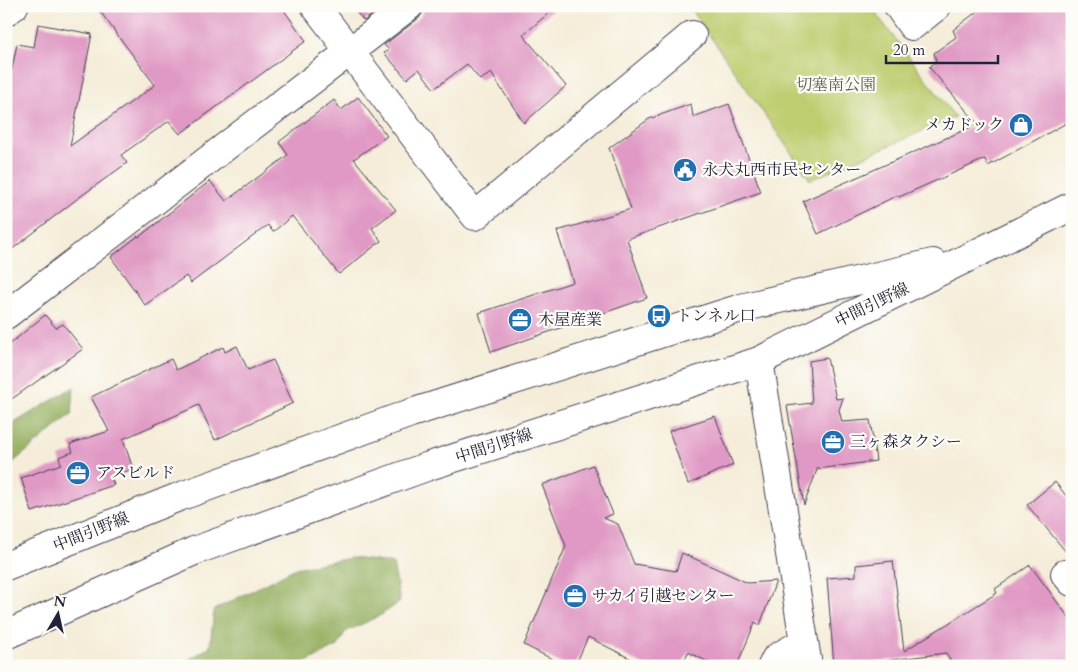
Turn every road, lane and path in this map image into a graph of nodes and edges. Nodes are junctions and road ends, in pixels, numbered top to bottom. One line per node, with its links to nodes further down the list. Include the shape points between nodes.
1 (14, 6): 6 (main road)
2 (315, 6): 8 (main road)
3 (409, 6): 8 (main road)
4 (898, 6): 5 (main road, via 912,26)
5 (937, 6)
6 (6, 12)
7 (692, 35): 8 (main road, via 475,216)
8 (350, 51): 11 (main road)
9 (1072, 206): 10 (main road, 中間引野線)
10 (979, 253): 12 (main road, 中間引野線); 13 (main road, 中間引野線, via 741,308 411,413 176,498)
11 (6, 315)
12 (759, 361): 14 (main road, 中間引野線, via 429,466 222,540); 15 (main road)
13 (6, 566)
14 (6, 635)
15 (806, 654): 16 (main road, via 776,658)
16 (772, 666)

